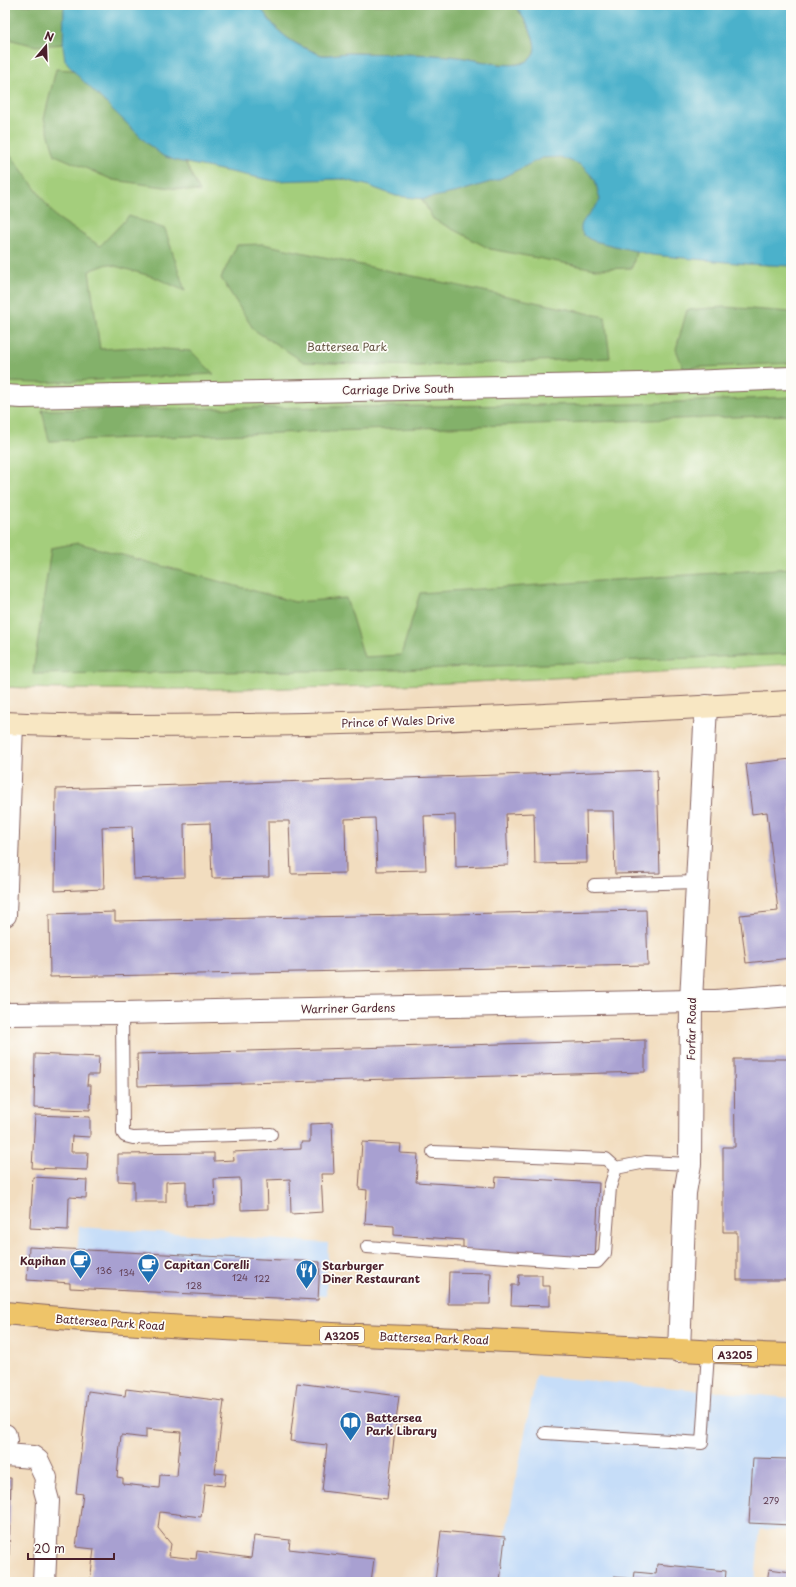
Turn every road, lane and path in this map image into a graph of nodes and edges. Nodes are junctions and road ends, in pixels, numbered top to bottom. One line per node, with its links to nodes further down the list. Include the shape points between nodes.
1 (791, 378): 2 (street, Carriage Drive South, via 632,384)
2 (5, 396)
3 (791, 702): 4 (street, Prince of Wales Drive)
4 (706, 706): 5 (street, Prince of Wales Drive, via 504,717 299,724 95,727); 6 (street, Forfar Road)
5 (9, 723): 8 (street)
6 (698, 882): 7 (lane); 10 (street, Forfar Road)
7 (594, 885)
8 (5, 915)
9 (791, 995): 10 (street, Warriner Gardens)
10 (691, 1001): 11 (street, Warriner Gardens); 15 (street, Forfar Road)
11 (122, 1013): 12 (street, Warriner Gardens); 13 (lane, via 125,1136 133,1138)
12 (5, 1014)
13 (271, 1134)
14 (433, 1152): 16 (lane, via 606,1159)
15 (690, 1164): 16 (lane, via 646,1162); 19 (street, Forfar Road, via 685,1193)
16 (616, 1168): 17 (lane, via 610,1187 605,1253 597,1262)
17 (367, 1248)
18 (5, 1313): 19 (highway, Battersea Park Road / A3205, via 88,1322)
19 (679, 1351): 20 (highway, Battersea Park Road / A3205)
20 (708, 1353): 21 (highway, Battersea Park Road / A3205); 22 (lane, via 702,1443)
21 (791, 1355)
22 (545, 1433)
23 (5, 1444): 24 (street, via 38,1461 46,1478 48,1502)
24 (44, 1582)

